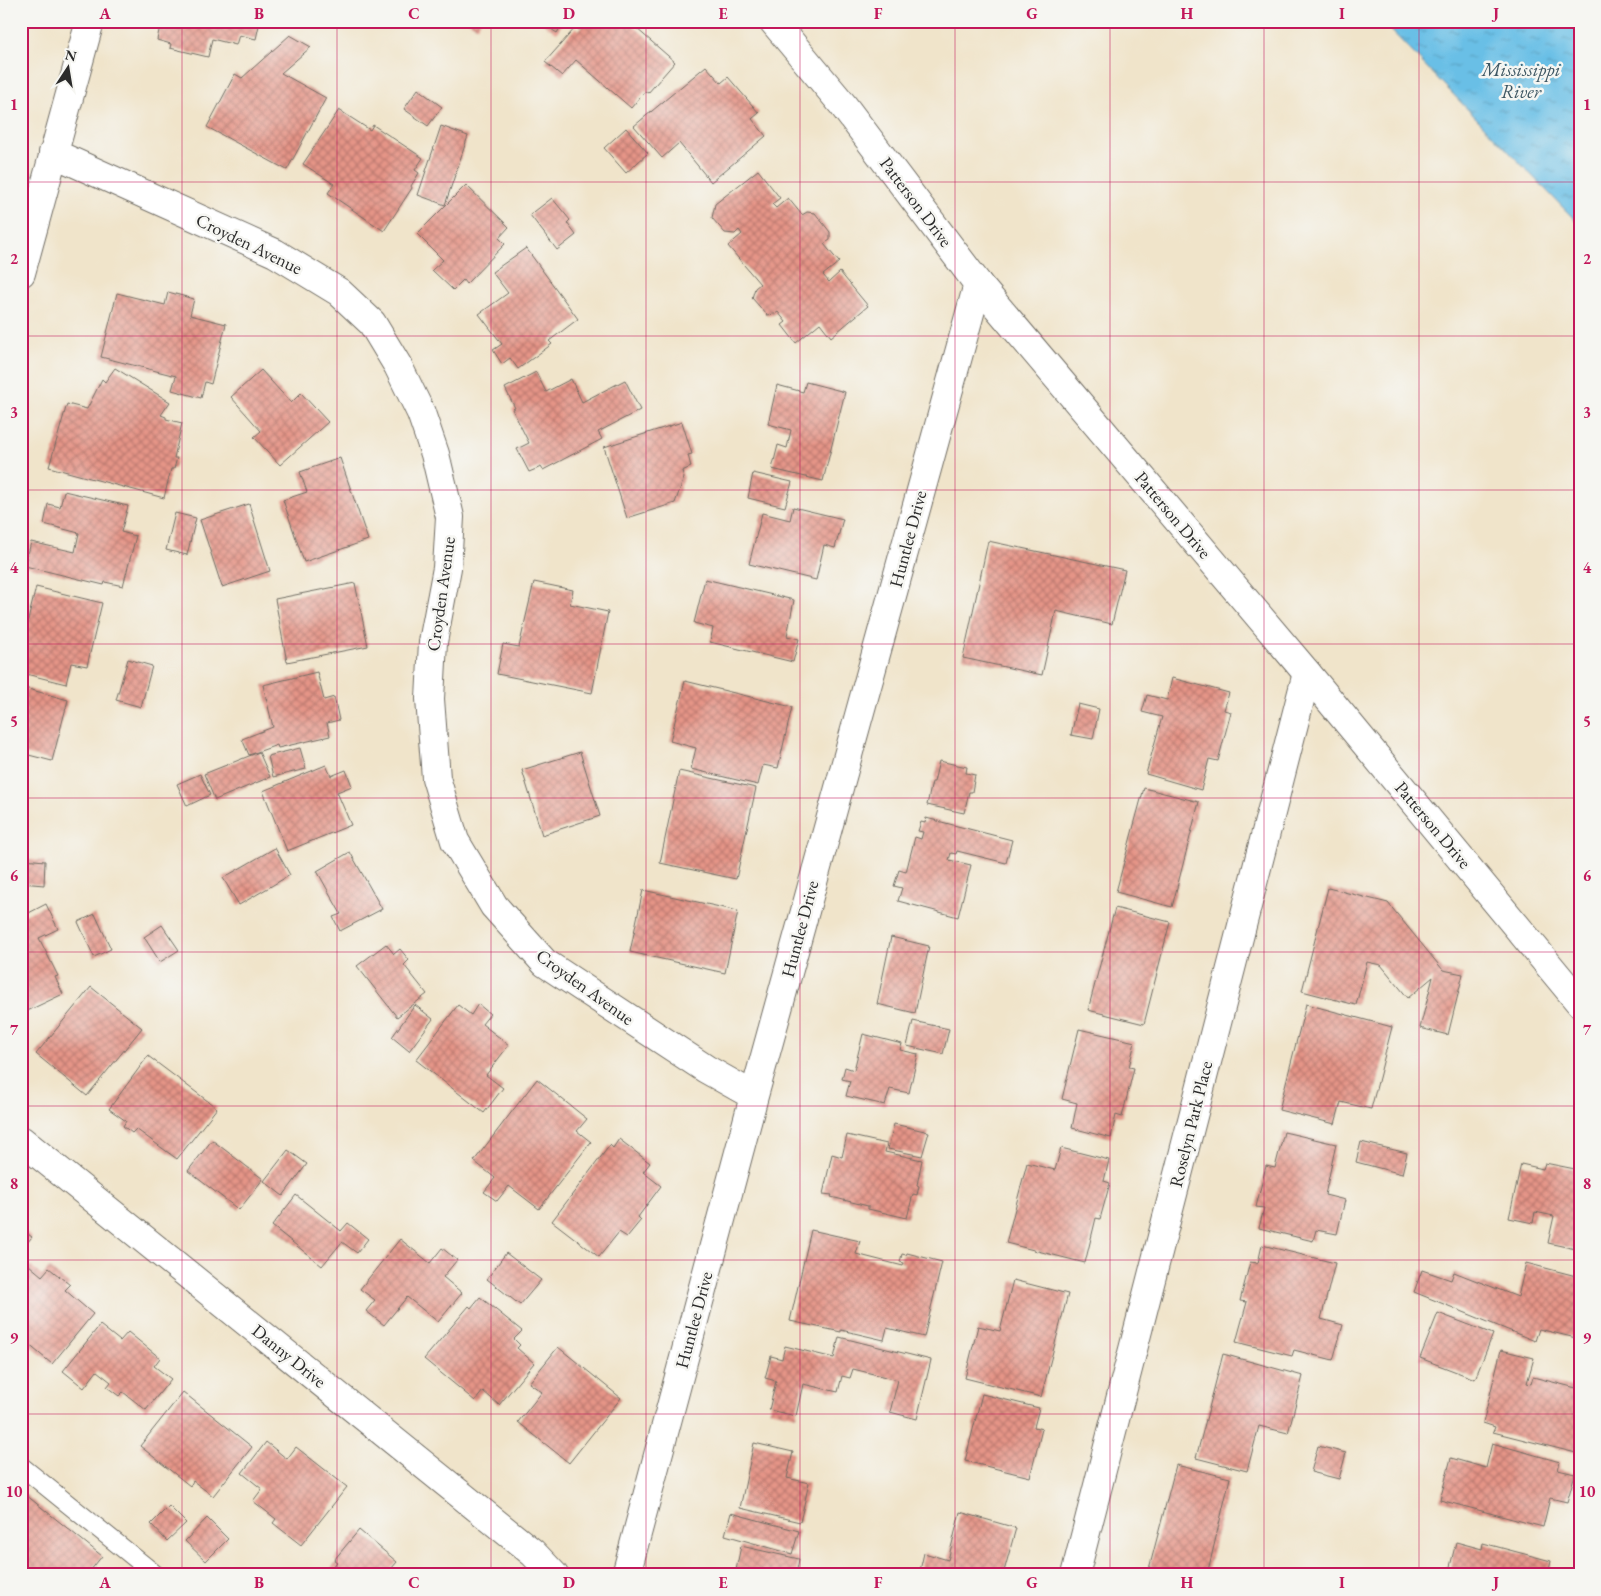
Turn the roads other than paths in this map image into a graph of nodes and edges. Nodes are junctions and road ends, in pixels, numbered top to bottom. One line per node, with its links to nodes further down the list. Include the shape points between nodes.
1 (90, 21): 3 (street)
2 (772, 21): 5 (street, Patterson Drive, via 843,105)
3 (53, 153): 4 (street); 8 (street, Croyden Avenue, via 275,253 339,292 372,323 421,413 450,516 447,568 433,642 430,699 436,778 455,841 494,906 545,962 706,1069)
4 (21, 273)
5 (978, 284): 6 (street, Patterson Drive); 8 (street, Huntlee Drive)
6 (1307, 673): 7 (street, Patterson Drive); 14 (street, Roselyn Park Place)
7 (1580, 1003)
8 (754, 1096): 13 (street, Huntlee Drive)
9 (21, 1140): 12 (street, Danny Drive, via 533,1553)
10 (21, 1466): 11 (lane)
11 (156, 1575)
12 (554, 1575)
13 (626, 1575)
14 (1075, 1575)

